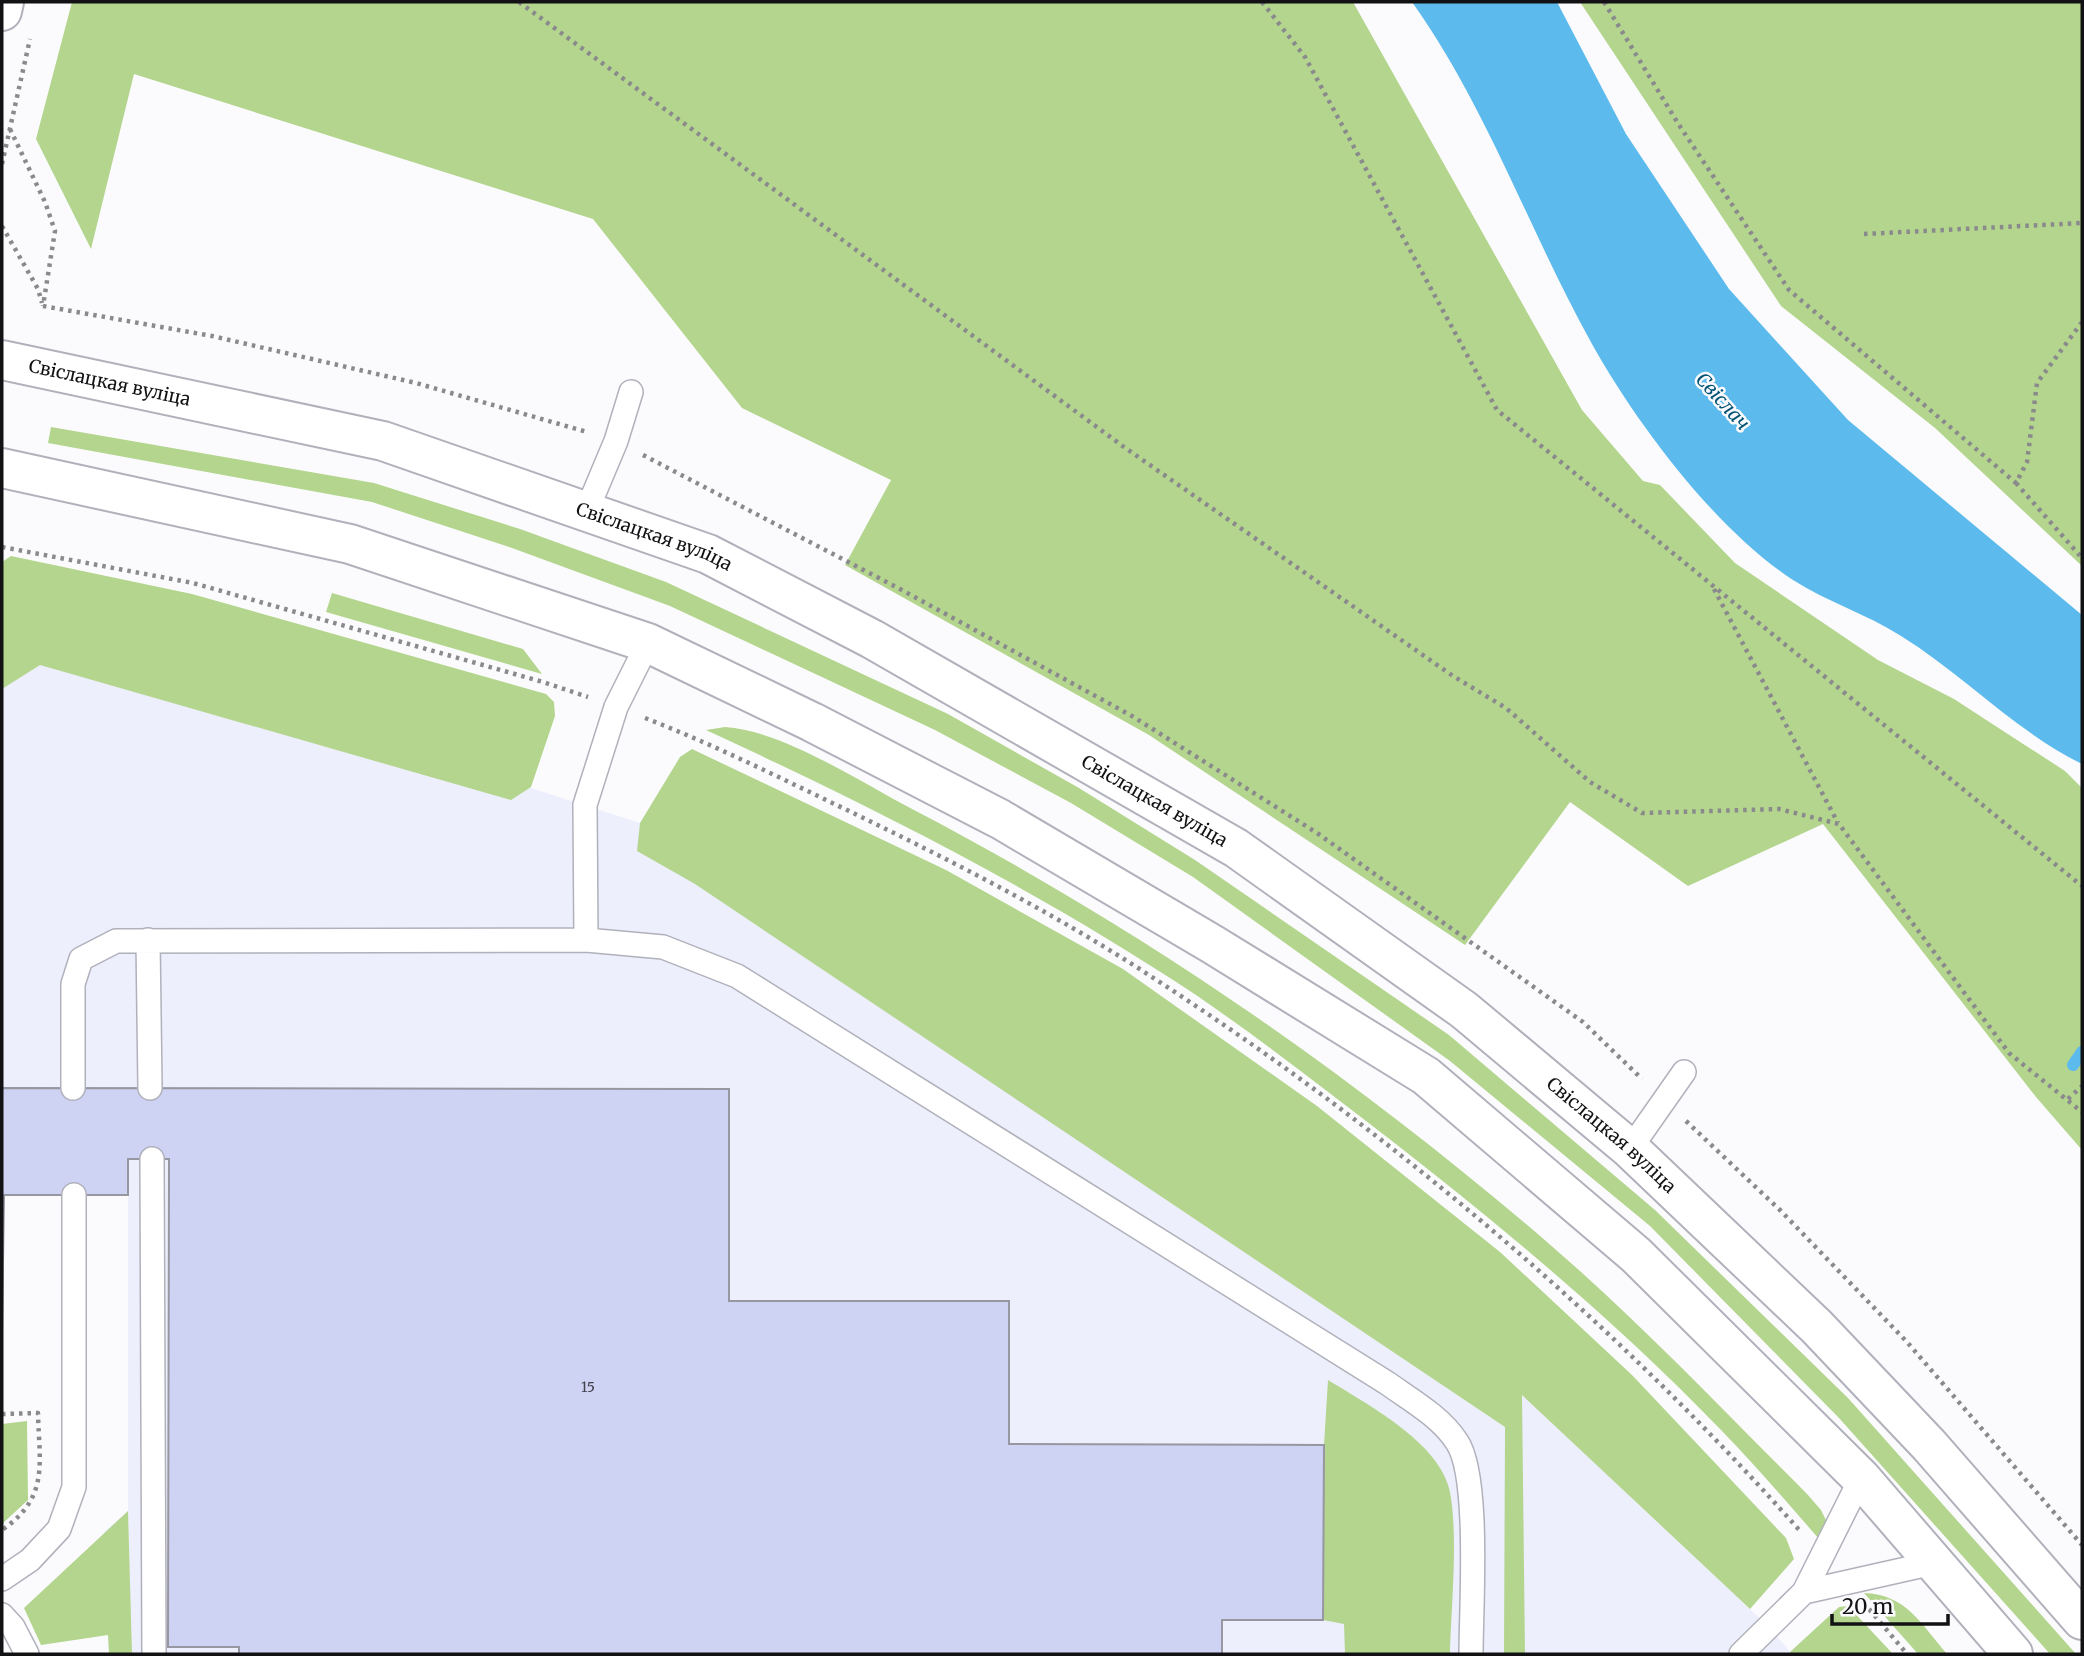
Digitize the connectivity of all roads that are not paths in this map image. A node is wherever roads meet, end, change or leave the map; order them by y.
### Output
1 (4, 2) edge
2 (18, 18) edge
3 (2, 360) edge
4 (631, 392) dead end
5 (2, 468) edge
6 (587, 510) junction
7 (648, 643) junction
8 (148, 940) junction
9 (586, 940) junction
10 (1684, 1072) dead end
11 (74, 1088) dead end
12 (150, 1088) dead end
13 (1630, 1149) junction
14 (152, 1159) dead end
15 (74, 1195) dead end
16 (1861, 1478) junction
17 (1933, 1563) junction
18 (2, 1579) edge
19 (1804, 1592) junction
20 (2, 1615) edge
21 (2082, 1620) edge
22 (27, 1654) edge
23 (154, 1654) edge
24 (1471, 1654) edge
25 (1741, 1654) edge
26 (2013, 1654) edge

1 - 2 main road
3 - 6 main road, Свіслацкая вуліца
4 - 6 lane
5 - 7 main road
6 - 13 main road, Свіслацкая вуліца
7 - 9 lane
7 - 16 main road
8 - 9 lane
8 - 11 lane
8 - 12 lane
9 - 24 lane
10 - 13 lane
13 - 21 main road, Свіслацкая вуліца
14 - 23 lane
15 - 18 lane
16 - 17 main road
16 - 19 lane
17 - 19 lane
17 - 26 main road
19 - 25 lane
20 - 22 lane

